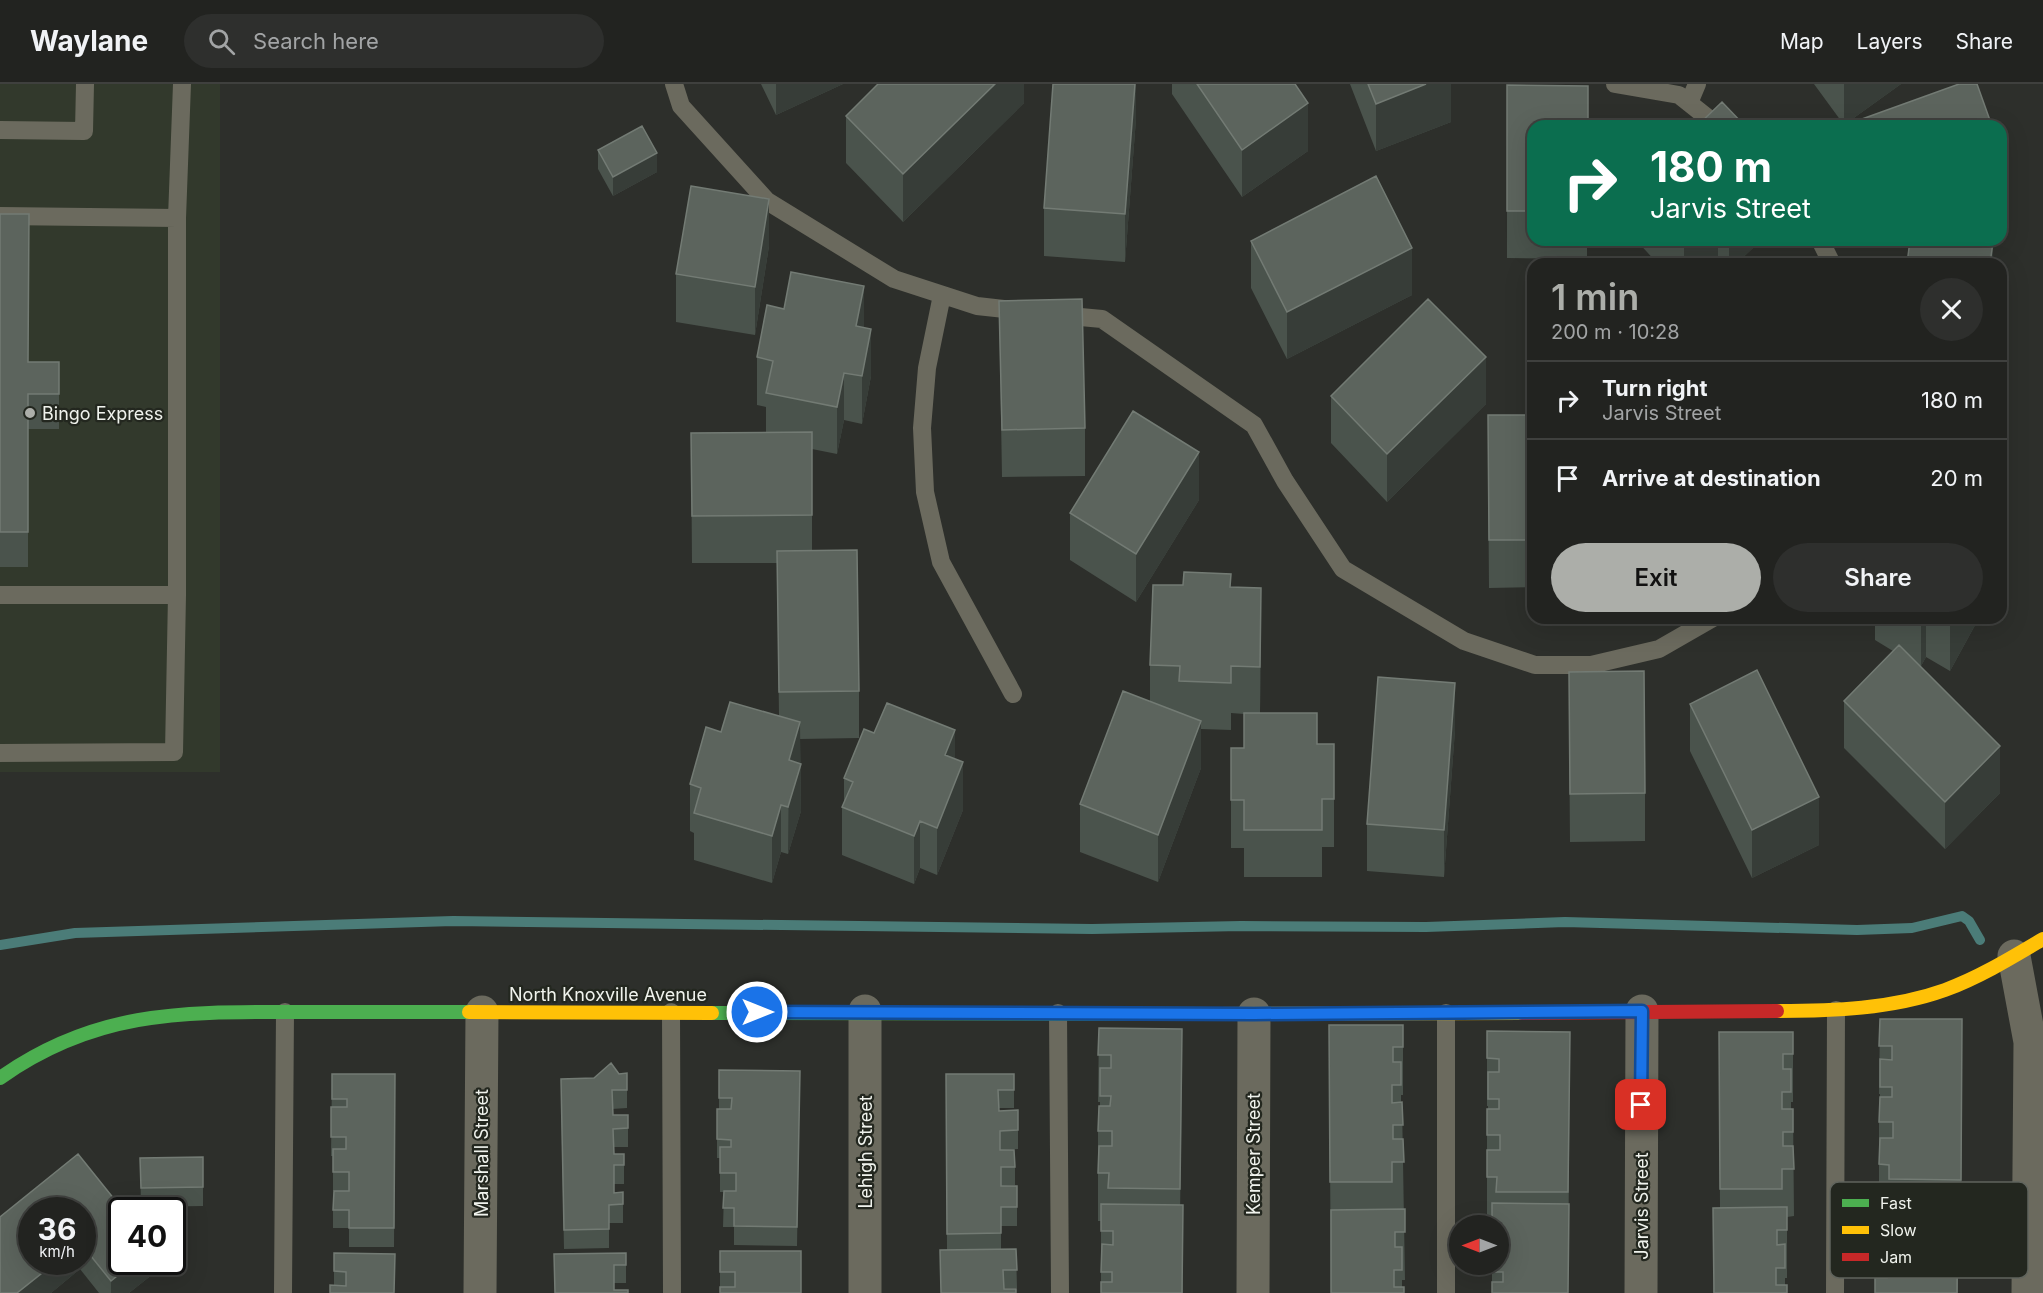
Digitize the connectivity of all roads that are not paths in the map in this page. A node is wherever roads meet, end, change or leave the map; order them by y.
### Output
1 (85, 84) edge
2 (182, 84) edge
3 (674, 84) edge
4 (1615, 84) edge
5 (1697, 84) edge
6 (1689, 103) junction
7 (1710, 120) edge
8 (0, 130) edge
9 (0, 216) edge
10 (177, 218) junction
11 (942, 295) junction
12 (0, 595) edge
13 (177, 595) junction
14 (1703, 624) edge
15 (1013, 694) dead end
16 (0, 753) edge
17 (2043, 939) edge
18 (2014, 956) junction
19 (1836, 1010) junction
20 (865, 1011) junction
21 (1642, 1011) junction
22 (285, 1012) junction
23 (482, 1012) junction
24 (671, 1012) junction
25 (1058, 1013) junction
26 (1446, 1013) junction
27 (1254, 1014) junction
28 (0, 1078) edge
29 (1835, 1182) edge
30 (1835, 1278) edge
31 (283, 1293) edge
32 (480, 1293) edge
33 (672, 1293) edge
34 (865, 1293) edge
35 (1060, 1293) edge
36 (1253, 1293) edge
37 (1446, 1293) edge
38 (1641, 1293) edge
39 (1835, 1293) edge
40 (2028, 1293) edge

1 - 8 lane
2 - 10 lane
3 - 11 lane
4 - 6 lane
5 - 6 lane
6 - 7 lane
9 - 10 lane
10 - 13 lane
11 - 14 lane
11 - 15 lane
12 - 13 lane
13 - 16 lane
17 - 18 street, North Knoxville Avenue
18 - 19 street, North Knoxville Avenue
18 - 40 street
19 - 21 street, North Knoxville Avenue
19 - 29 lane
20 - 24 street, North Knoxville Avenue
20 - 25 street, North Knoxville Avenue
20 - 34 street, Lehigh Street
21 - 26 street, North Knoxville Avenue
21 - 38 street, Jarvis Street
22 - 23 street, North Knoxville Avenue
22 - 28 street, North Knoxville Avenue
22 - 31 lane
23 - 24 street, North Knoxville Avenue
23 - 32 street, Marshall Street
24 - 33 lane
25 - 27 street, North Knoxville Avenue
25 - 35 lane
26 - 27 street, North Knoxville Avenue
26 - 37 lane
27 - 36 street, Kemper Street
30 - 39 lane

